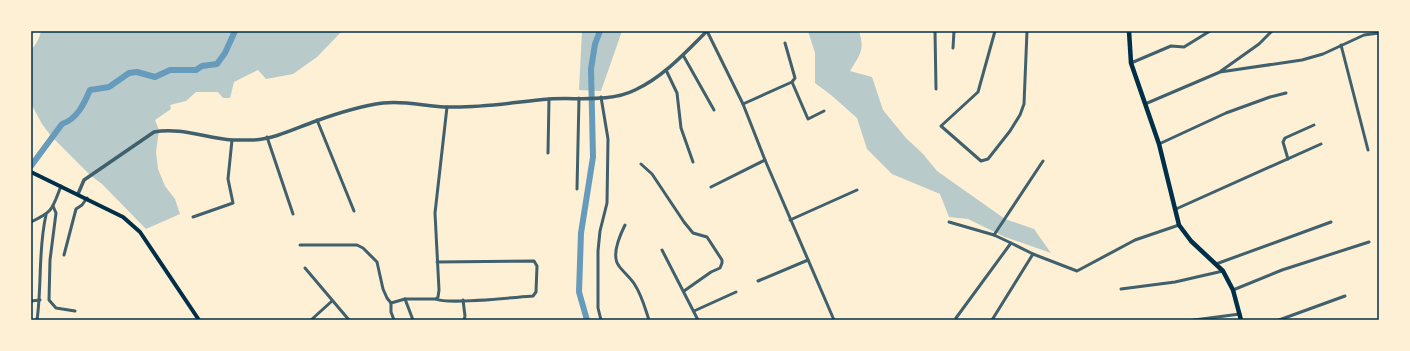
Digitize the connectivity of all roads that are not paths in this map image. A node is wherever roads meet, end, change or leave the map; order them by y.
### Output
1 (707, 31) edge
2 (935, 31) edge
3 (954, 31) edge
4 (995, 31) edge
5 (1027, 31) edge
6 (1129, 31) edge
7 (1210, 31) edge
8 (1272, 31) edge
9 (1379, 33) edge
10 (785, 43) dead end
11 (1341, 45) junction
12 (953, 48) dead end
13 (683, 55) junction
14 (1131, 63) junction
15 (666, 70) junction
16 (1220, 72) junction
17 (792, 82) junction
18 (936, 90) dead end
19 (1286, 93) dead end
20 (579, 98) junction
21 (600, 98) junction
22 (549, 99) junction
23 (743, 104) junction
24 (1145, 104) junction
25 (447, 107) junction
26 (714, 110) dead end
27 (824, 111) dead end
28 (317, 120) junction
29 (1314, 125) dead end
30 (267, 137) junction
31 (232, 140) junction
32 (1159, 144) junction
33 (1321, 144) dead end
34 (1368, 150) dead end
35 (548, 153) dead end
36 (1288, 159) junction
37 (765, 160) junction
38 (1043, 161) dead end
39 (693, 162) dead end
40 (640, 164) dead end
41 (31, 172) edge
42 (61, 186) junction
43 (711, 187) dead end
44 (577, 189) dead end
45 (857, 190) dead end
46 (78, 194) junction
47 (87, 198) junction
48 (53, 206) junction
49 (1176, 209) junction
50 (354, 211) dead end
51 (293, 214) dead end
52 (46, 215) junction
53 (194, 217) dead end
54 (790, 220) junction
55 (31, 222) edge
56 (949, 222) dead end
57 (1331, 222) dead end
58 (625, 225) dead end
59 (1179, 225) junction
60 (994, 235) junction
61 (1011, 242) junction
62 (1369, 242) dead end
63 (300, 245) dead end
64 (662, 250) dead end
65 (1033, 254) junction
66 (64, 255) dead end
67 (808, 260) junction
68 (437, 262) junction
69 (1216, 264) junction
70 (305, 268) dead end
71 (1223, 271) junction
72 (758, 281) dead end
73 (1121, 289) dead end
74 (1233, 290) junction
75 (684, 291) junction
76 (736, 292) dead end
77 (1345, 296) dead end
78 (405, 299) junction
79 (436, 299) junction
80 (40, 300) junction
81 (463, 300) junction
82 (31, 301) edge
83 (332, 301) junction
84 (391, 303) junction
85 (75, 311) dead end
86 (694, 311) junction
87 (1240, 314) junction
88 (956, 318) dead end
89 (37, 320) edge
90 (199, 320) edge
91 (311, 320) edge
92 (349, 320) edge
93 (394, 320) edge
94 (413, 320) edge
95 (464, 320) edge
96 (601, 320) edge
97 (649, 320) edge
98 (698, 320) edge
99 (834, 320) edge
100 (992, 320) edge
101 (1194, 320) edge
102 (1241, 320) edge
103 (1279, 320) edge

1 - 13 street
1 - 23 street
2 - 18 street
3 - 12 street
4 - 5 street
6 - 14 main road
7 - 14 street
8 - 16 street
9 - 11 street
10 - 17 street
11 - 16 street
11 - 34 street
13 - 15 street
13 - 26 street
14 - 24 main road
15 - 21 street
15 - 39 street
16 - 24 street
17 - 23 street
17 - 27 street
19 - 32 street
20 - 21 street
20 - 22 street
20 - 44 street
21 - 96 street
22 - 25 street
22 - 35 street
23 - 37 street
24 - 32 main road
25 - 28 street
25 - 68 street
28 - 30 street
28 - 50 street
29 - 36 street
30 - 31 street
30 - 51 street
31 - 46 street
31 - 53 street
32 - 49 main road
33 - 36 street
36 - 49 street
37 - 43 street
37 - 54 street
38 - 60 street
40 - 75 street
41 - 42 main road
42 - 46 main road
42 - 48 street
45 - 54 street
46 - 47 main road
47 - 66 street
47 - 90 main road
48 - 52 street
48 - 85 street
49 - 59 main road
52 - 55 street
52 - 80 street
54 - 67 street
56 - 60 street
57 - 69 street
58 - 97 street
59 - 65 street
59 - 69 main road
60 - 61 street
61 - 65 street
61 - 88 street
62 - 74 street
63 - 84 street
64 - 75 street
65 - 100 street
67 - 72 street
67 - 99 street
68 - 79 street
68 - 81 street
69 - 71 main road
70 - 83 street
71 - 73 street
71 - 74 main road
74 - 87 main road
75 - 86 street
76 - 86 street
77 - 103 street
78 - 79 street
78 - 84 street
78 - 94 street
79 - 81 street
80 - 82 street
80 - 89 street
81 - 95 street
83 - 91 street
83 - 92 street
84 - 93 street
86 - 98 street
87 - 101 street
87 - 102 main road

